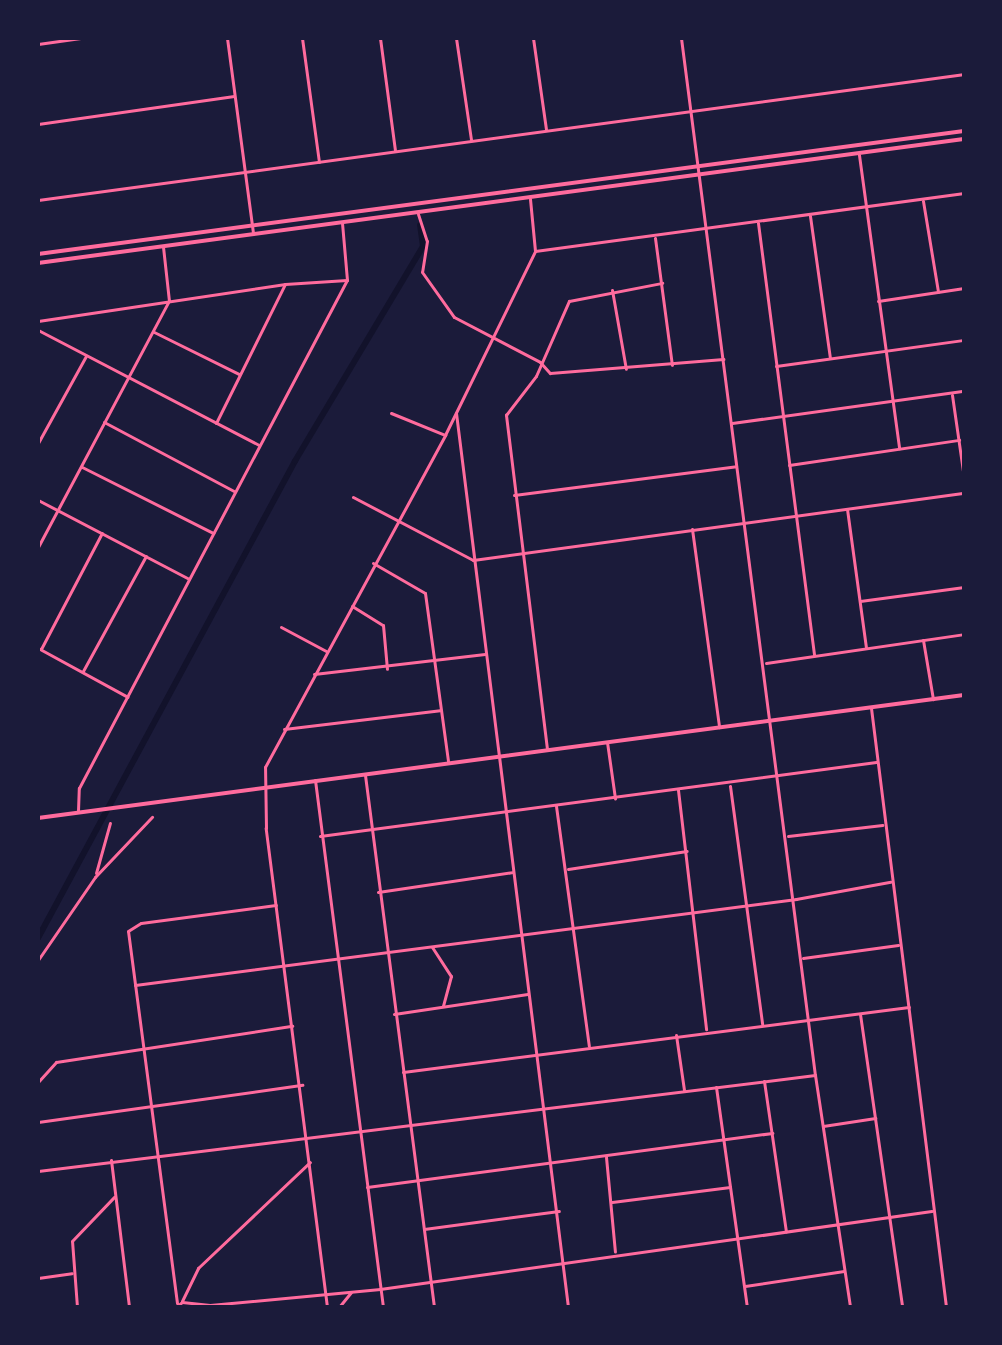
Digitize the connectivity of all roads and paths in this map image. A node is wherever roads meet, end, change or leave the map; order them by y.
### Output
1 (81, 38) edge
2 (227, 38) edge
3 (302, 38) edge
4 (380, 38) edge
5 (456, 38) edge
6 (533, 38) edge
7 (681, 38) edge
8 (38, 44) edge
9 (964, 74) edge
10 (234, 96) junction
11 (690, 110) junction
12 (38, 124) edge
13 (546, 129) junction
14 (964, 131) edge
15 (964, 139) edge
16 (471, 140) junction
17 (395, 150) junction
18 (858, 154) junction
19 (319, 162) junction
20 (698, 167) junction
21 (244, 169) junction
22 (699, 176) junction
23 (964, 193) edge
24 (530, 199) junction
25 (38, 200) edge
26 (923, 200) junction
27 (864, 206) junction
28 (418, 214) junction
29 (810, 216) junction
30 (342, 223) junction
31 (758, 223) junction
32 (253, 226) junction
33 (706, 229) junction
34 (254, 236) junction
35 (655, 237) junction
36 (163, 247) junction
37 (535, 251) junction
38 (38, 254) edge
39 (38, 263) edge
40 (347, 280) junction
41 (662, 283) junction
42 (285, 284) junction
43 (964, 288) edge
44 (612, 290) junction
45 (938, 292) junction
46 (169, 301) junction
47 (878, 301) junction
48 (38, 321) edge
49 (38, 330) edge
50 (154, 332) junction
51 (491, 340) junction
52 (964, 340) edge
53 (885, 350) junction
54 (86, 356) junction
55 (830, 358) junction
56 (723, 359) junction
57 (540, 362) junction
58 (672, 365) junction
59 (776, 366) junction
60 (626, 369) junction
61 (239, 374) junction
62 (129, 379) junction
63 (964, 391) edge
64 (952, 393) junction
65 (893, 400) junction
66 (391, 413) dead end
67 (456, 413) junction
68 (782, 415) junction
69 (104, 422) junction
70 (216, 423) junction
71 (732, 423) junction
72 (445, 435) junction
73 (959, 440) junction
74 (38, 443) edge
75 (259, 445) junction
76 (899, 448) junction
77 (789, 465) junction
78 (737, 466) junction
79 (82, 467) junction
80 (964, 478) edge
81 (234, 491) junction
82 (964, 493) edge
83 (514, 495) junction
84 (353, 497) dead end
85 (38, 500) edge
86 (847, 509) junction
87 (58, 511) junction
88 (796, 516) junction
89 (398, 520) junction
90 (746, 523) junction
91 (692, 529) junction
92 (102, 533) junction
93 (213, 533) junction
94 (38, 547) edge
95 (522, 550) junction
96 (146, 556) junction
97 (473, 560) junction
98 (373, 563) junction
99 (189, 579) junction
100 (964, 587) edge
101 (860, 601) junction
102 (351, 605) junction
103 (281, 627) dead end
104 (964, 634) edge
105 (923, 640) junction
106 (866, 647) junction
107 (39, 648) edge
108 (326, 651) junction
109 (485, 654) junction
110 (814, 655) junction
111 (435, 661) junction
112 (765, 663) junction
113 (387, 669) junction
114 (83, 671) junction
115 (314, 674) junction
116 (964, 695) edge
117 (128, 697) junction
118 (933, 699) junction
119 (871, 708) junction
120 (440, 710) junction
121 (771, 720) junction
122 (719, 727) junction
123 (284, 729) junction
124 (607, 742) junction
125 (547, 749) junction
126 (499, 756) junction
127 (448, 762) junction
128 (876, 762) junction
129 (364, 773) junction
130 (777, 775) junction
131 (315, 780) junction
132 (730, 784) junction
133 (262, 785) junction
134 (678, 790) junction
135 (615, 798) junction
136 (556, 806) junction
137 (78, 811) junction
138 (506, 812) junction
139 (152, 817) dead end
140 (38, 818) edge
141 (110, 823) dead end
142 (882, 825) junction
143 (371, 831) junction
144 (320, 836) junction
145 (788, 836) junction
146 (687, 851) junction
147 (567, 869) junction
148 (513, 872) junction
149 (95, 877) junction
150 (890, 882) junction
151 (378, 892) junction
152 (796, 899) junction
153 (276, 905) junction
154 (745, 905) junction
155 (695, 912) junction
156 (575, 928) junction
157 (522, 934) junction
158 (899, 944) junction
159 (432, 947) junction
160 (386, 953) junction
161 (803, 958) junction
162 (337, 959) junction
163 (38, 960) edge
164 (284, 965) junction
165 (135, 985) junction
166 (530, 993) junction
167 (443, 1006) junction
168 (909, 1007) junction
169 (860, 1013) junction
170 (394, 1014) junction
171 (809, 1018) junction
172 (762, 1024) junction
173 (292, 1026) junction
174 (706, 1031) junction
175 (676, 1035) junction
176 (589, 1046) junction
177 (144, 1047) junction
178 (537, 1054) junction
179 (403, 1072) junction
180 (815, 1075) junction
181 (764, 1081) junction
182 (38, 1082) edge
183 (302, 1085) junction
184 (716, 1087) junction
185 (684, 1090) junction
186 (150, 1103) junction
187 (546, 1108) junction
188 (875, 1118) junction
189 (38, 1122) edge
190 (409, 1126) junction
191 (823, 1126) junction
192 (359, 1133) junction
193 (772, 1133) junction
194 (724, 1139) junction
195 (308, 1141) junction
196 (158, 1154) junction
197 (606, 1157) junction
198 (111, 1160) junction
199 (554, 1161) junction
200 (310, 1162) junction
201 (38, 1171) edge
202 (417, 1179) junction
203 (367, 1187) junction
204 (730, 1187) junction
205 (115, 1197) junction
206 (612, 1202) junction
207 (559, 1211) junction
208 (932, 1211) junction
209 (889, 1217) junction
210 (838, 1224) junction
211 (423, 1229) junction
212 (786, 1231) junction
213 (738, 1237) junction
214 (615, 1252) junction
215 (565, 1259) junction
216 (844, 1271) junction
217 (72, 1273) junction
218 (38, 1278) edge
219 (429, 1280) junction
220 (745, 1286) junction
221 (380, 1289) junction
222 (324, 1292) junction
223 (351, 1292) junction
224 (178, 1305) edge
225 (229, 1305) edge
226 (77, 1307) edge
227 (129, 1307) edge
228 (327, 1307) edge
229 (339, 1307) edge
230 (383, 1307) edge
231 (434, 1307) edge
232 (568, 1307) edge
233 (747, 1307) edge
234 (850, 1307) edge
235 (902, 1307) edge
236 (946, 1307) edge

1 - 8 street
2 - 10 street
3 - 19 street
4 - 17 street
5 - 16 street
6 - 13 street
7 - 11 street
9 - 11 street
10 - 12 street
10 - 21 street
11 - 13 street
11 - 20 street
13 - 16 street
14 - 20 main road
15 - 18 main road
16 - 17 street
17 - 19 street
18 - 22 main road
18 - 27 street
19 - 21 street
20 - 22 street
20 - 32 main road
21 - 25 street
21 - 32 street
22 - 24 main road
22 - 33 street
23 - 26 street
24 - 28 main road
24 - 37 street
26 - 27 street
26 - 45 street
27 - 29 street
27 - 47 street
28 - 30 main road
28 - 51 street
29 - 31 street
29 - 55 street
30 - 34 main road
30 - 40 street
31 - 33 street
31 - 59 street
32 - 34 street
32 - 38 main road
33 - 35 street
33 - 56 street
34 - 36 main road
35 - 37 street
35 - 41 street
36 - 39 main road
36 - 46 street
37 - 51 street
40 - 42 street
40 - 75 street
41 - 44 street
41 - 58 street
42 - 46 street
42 - 61 street
43 - 45 street
44 - 57 street
44 - 60 street
45 - 47 street
46 - 48 street
46 - 50 street
47 - 53 street
49 - 54 street
50 - 61 street
50 - 62 street
51 - 57 street
51 - 67 street
52 - 53 street
53 - 55 street
53 - 65 street
54 - 62 street
54 - 74 street
55 - 59 street
56 - 58 street
56 - 71 street
57 - 60 street
57 - 83 street
58 - 60 street
59 - 68 street
61 - 70 street
62 - 69 street
62 - 70 street
63 - 64 street
64 - 65 street
64 - 73 street
65 - 68 street
65 - 76 street
66 - 72 street
67 - 72 street
67 - 97 street
68 - 71 street
68 - 77 street
69 - 79 street
69 - 81 street
70 - 75 street
71 - 78 street
72 - 89 street
73 - 76 street
73 - 80 street
75 - 81 street
76 - 77 street
77 - 88 street
78 - 83 street
78 - 90 street
79 - 87 street
79 - 93 street
81 - 93 street
82 - 86 street
83 - 95 street
84 - 89 street
85 - 87 street
86 - 88 street
86 - 101 street
87 - 92 street
87 - 94 street
88 - 90 street
88 - 110 street
89 - 97 street
89 - 98 street
90 - 91 street
90 - 112 street
91 - 95 street
91 - 122 street
92 - 96 street
92 - 107 street
93 - 99 street
95 - 97 street
95 - 125 street
96 - 99 street
96 - 114 street
97 - 109 street
98 - 102 street
98 - 111 street
99 - 117 street
100 - 101 street
101 - 106 street
102 - 108 street
102 - 113 street
103 - 108 street
104 - 105 street
105 - 106 street
105 - 118 street
106 - 110 street
107 - 114 street
108 - 115 street
109 - 111 street
109 - 126 street
110 - 112 street
111 - 113 street
111 - 120 street
112 - 121 street
113 - 115 street
114 - 117 street
115 - 123 street
116 - 118 main road
117 - 137 street
118 - 119 main road
119 - 121 main road
119 - 128 street
120 - 123 street
120 - 127 street
121 - 122 main road
121 - 130 street
122 - 124 main road
123 - 133 street
124 - 125 main road
124 - 135 street
125 - 126 main road
126 - 127 main road
126 - 138 street
127 - 129 main road
128 - 130 street
128 - 142 street
129 - 131 main road
129 - 143 street
130 - 132 street
130 - 145 street
131 - 133 main road
131 - 144 street
132 - 134 street
132 - 154 street
133 - 137 main road
133 - 153 street
134 - 135 street
134 - 146 street
135 - 136 street
136 - 138 street
136 - 147 street
137 - 140 main road
138 - 143 street
138 - 148 street
139 - 149 street
141 - 149 street
142 - 145 street
142 - 150 street
143 - 144 street
143 - 151 street
144 - 162 street
145 - 152 street
146 - 147 street
146 - 155 street
147 - 156 street
148 - 151 street
148 - 157 street
149 - 163 street
150 - 152 street
150 - 158 street
151 - 160 street
152 - 154 street
152 - 161 street
153 - 164 street
153 - 165 street
154 - 155 street
154 - 172 street
155 - 156 street
155 - 174 street
156 - 157 street
156 - 176 street
157 - 159 street
157 - 166 street
158 - 161 street
158 - 168 street
159 - 160 street
159 - 167 street
160 - 162 street
160 - 170 street
161 - 171 street
162 - 164 street
162 - 192 street
164 - 165 street
164 - 173 street
165 - 177 street
166 - 167 street
166 - 178 street
167 - 170 street
168 - 169 street
168 - 208 street
169 - 171 street
169 - 188 street
170 - 179 street
171 - 172 street
171 - 180 street
172 - 174 street
173 - 177 street
173 - 183 street
174 - 175 street
175 - 176 street
175 - 185 street
176 - 178 street
177 - 182 street
177 - 186 street
178 - 179 street
178 - 187 street
179 - 190 street
180 - 181 street
180 - 191 street
181 - 184 street
181 - 193 street
183 - 186 street
183 - 195 street
184 - 185 street
184 - 194 street
185 - 187 street
186 - 189 street
186 - 196 street
187 - 190 street
187 - 199 street
188 - 191 street
188 - 209 street
190 - 192 street
190 - 202 street
191 - 210 street
192 - 195 street
192 - 203 street
193 - 194 street
193 - 212 street
194 - 197 street
194 - 204 street
195 - 196 street
195 - 200 street
196 - 198 street
196 - 224 street
197 - 199 street
197 - 206 street
198 - 201 street
198 - 205 street
199 - 202 street
199 - 207 street
200 - 222 street
200 - 224 street
202 - 203 street
202 - 211 street
203 - 221 street
204 - 206 street
204 - 213 street
205 - 217 street
205 - 227 street
206 - 214 street
207 - 211 street
207 - 215 street
208 - 209 street
208 - 236 street
209 - 210 street
209 - 235 street
210 - 212 street
210 - 216 street
211 - 219 street
212 - 213 street
213 - 214 street
213 - 220 street
214 - 215 street
215 - 219 street
215 - 232 street
216 - 220 street
216 - 234 street
217 - 218 street
217 - 226 street
219 - 221 street
219 - 231 street
220 - 233 street
221 - 223 street
221 - 230 street
222 - 223 street
222 - 225 street
222 - 228 street
223 - 229 street
224 - 225 street

